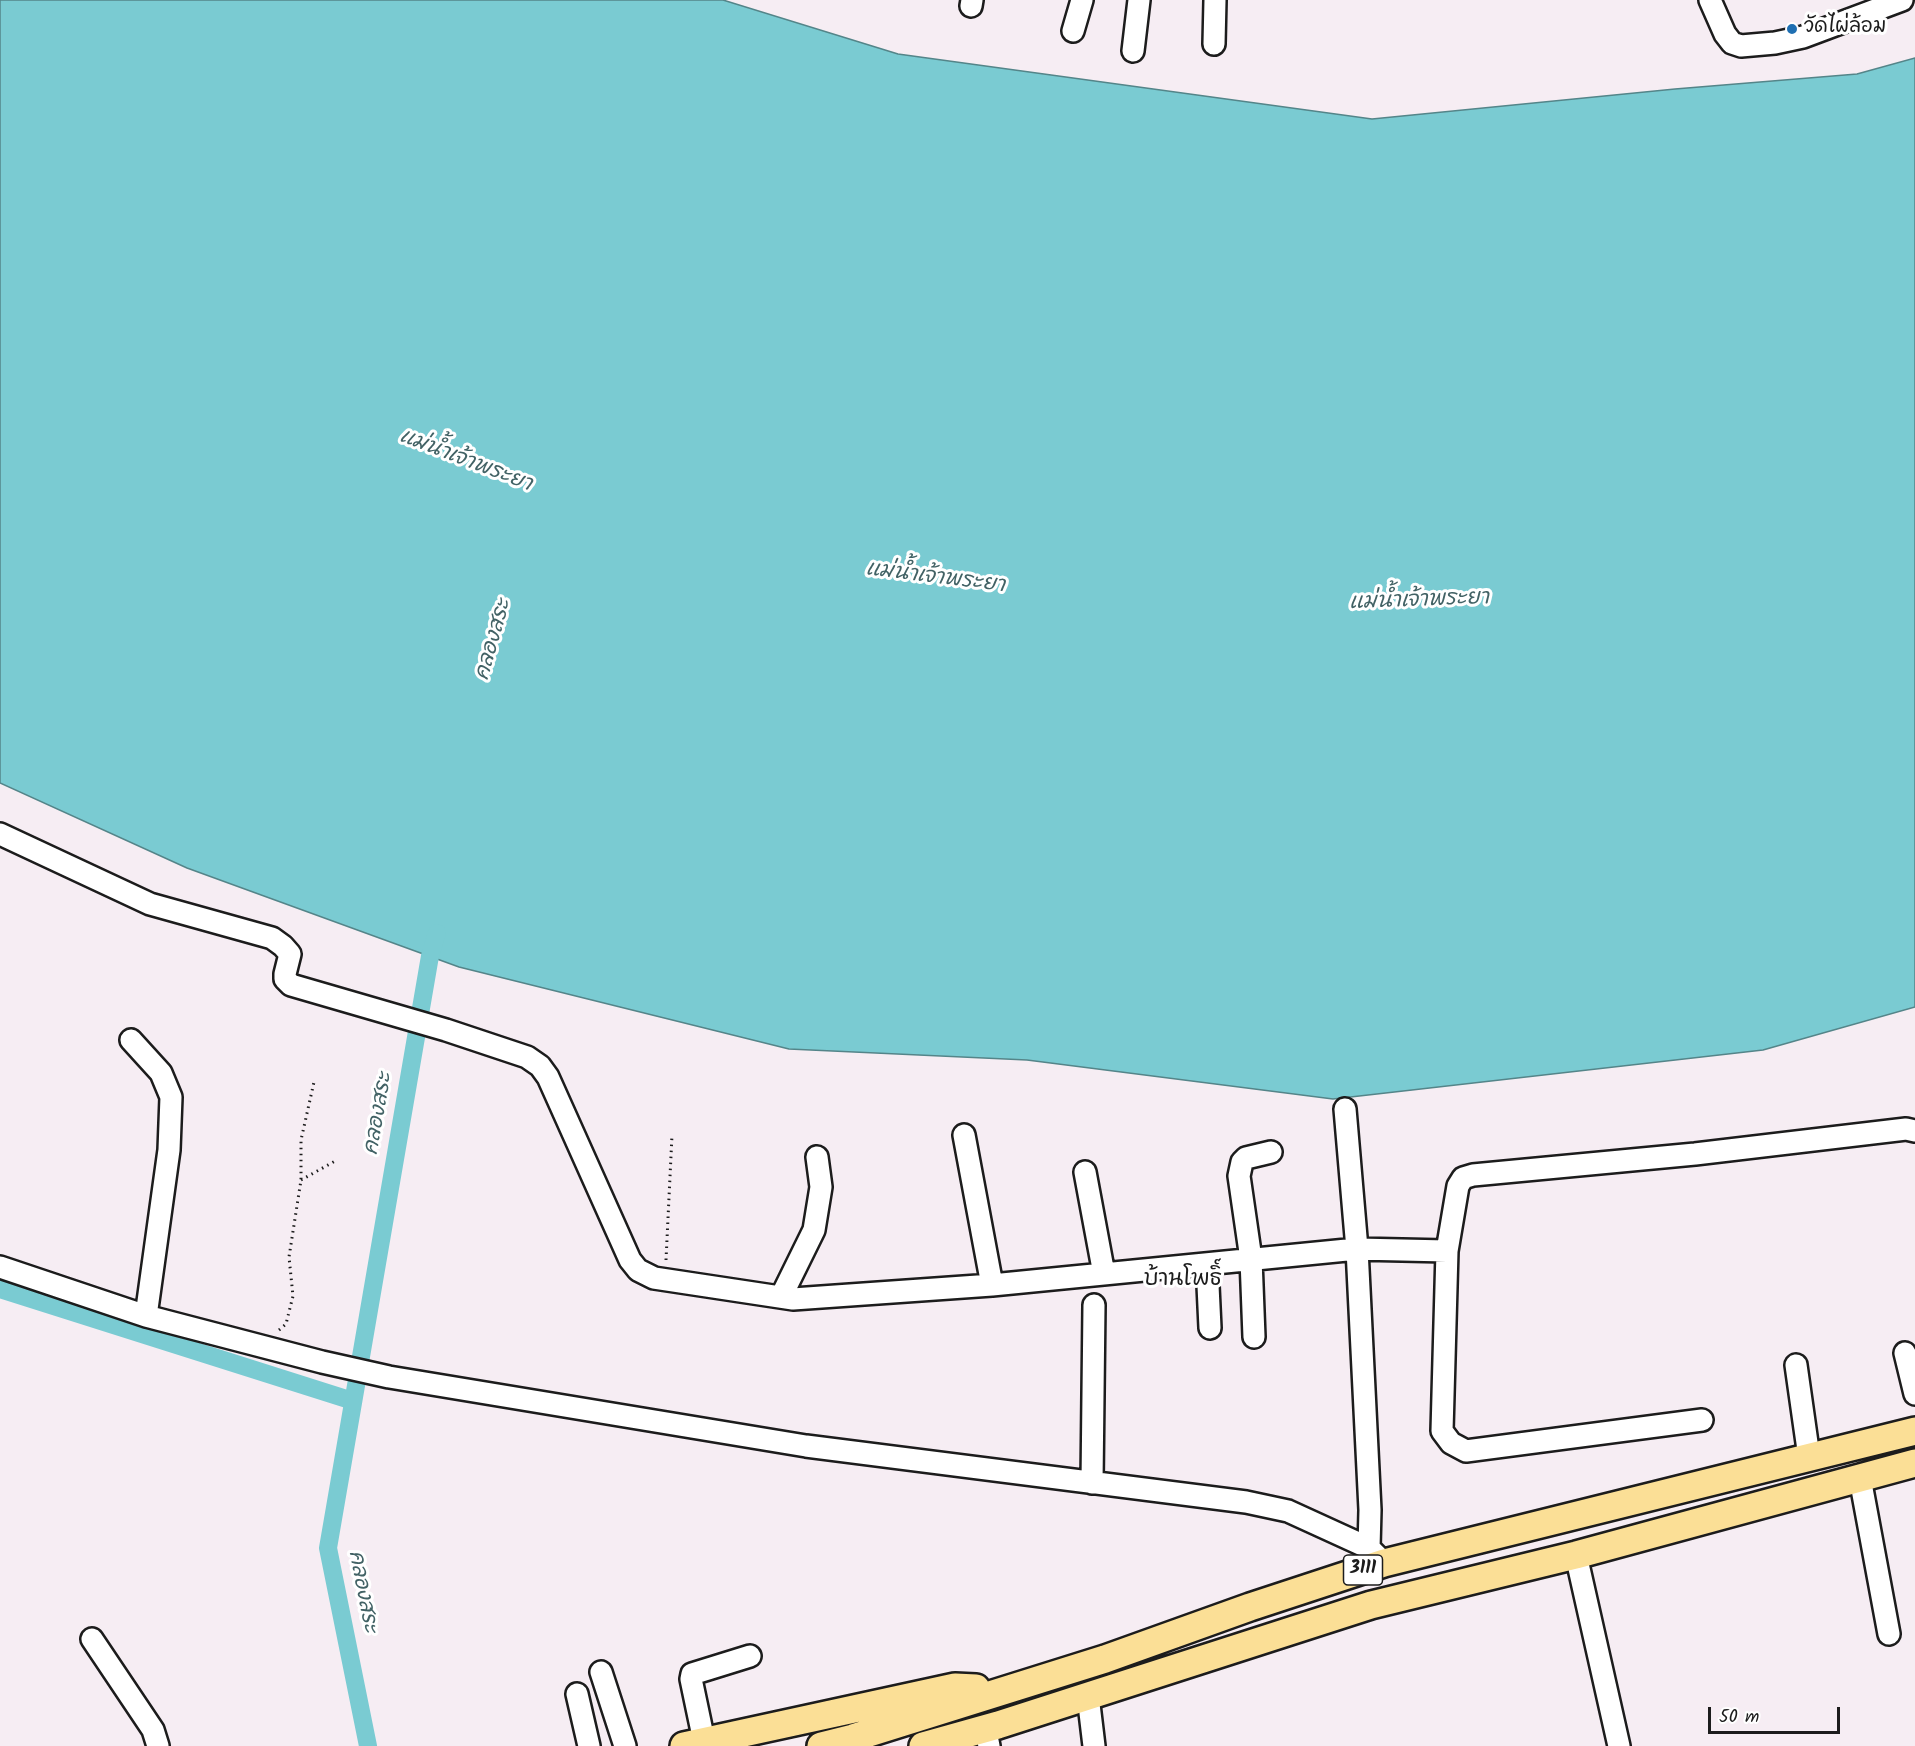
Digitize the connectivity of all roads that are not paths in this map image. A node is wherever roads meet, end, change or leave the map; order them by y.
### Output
1 (1082, 0) edge
2 (1139, 0) edge
3 (1710, 0) edge
4 (1902, 0) edge
5 (1213, 3) edge
6 (1073, 31) dead end
7 (1214, 44) dead end
8 (1133, 51) dead end
9 (0, 834) edge
10 (131, 1040) dead end
11 (1345, 1109) dead end
12 (1915, 1131) edge
13 (964, 1135) dead end
14 (1271, 1152) dead end
15 (817, 1157) dead end
16 (1085, 1172) dead end
17 (1357, 1249) junction
18 (1447, 1251) junction
19 (1251, 1259) junction
20 (1207, 1264) junction
21 (0, 1267) edge
22 (1104, 1274) junction
23 (992, 1285) junction
24 (781, 1297) junction
25 (1094, 1305) dead end
26 (146, 1316) junction
27 (1210, 1328) dead end
28 (1254, 1337) dead end
29 (1905, 1353) dead end
30 (1796, 1365) dead end
31 (1915, 1394) edge
32 (1702, 1420) dead end
33 (1915, 1431) edge
34 (1809, 1457) junction
35 (1915, 1463) edge
36 (1860, 1478) junction
37 (1092, 1483) junction
38 (1576, 1555) junction
39 (1376, 1556) junction
40 (1889, 1634) dead end
41 (92, 1639) dead end
42 (750, 1656) dead end
43 (602, 1672) dead end
44 (1004, 1690) junction
45 (576, 1694) dead end
46 (1088, 1696) junction
47 (986, 1738) edge
48 (694, 1744) edge
49 (158, 1746) edge
50 (589, 1746) edge
51 (625, 1746) edge
52 (821, 1746) edge
53 (923, 1746) edge
54 (1094, 1746) edge
55 (1619, 1746) edge

1 - 6 street
2 - 8 street
3 - 4 street
5 - 7 street
9 - 24 street
10 - 26 street
11 - 17 street
12 - 18 street
13 - 23 street
14 - 19 street
15 - 24 street
16 - 22 street
17 - 18 street
17 - 19 street
17 - 39 street
18 - 32 street
19 - 20 street
19 - 28 street
20 - 22 street
20 - 27 street
21 - 26 street
22 - 23 street
23 - 24 street
25 - 37 street
26 - 37 street
29 - 31 street
30 - 34 street
33 - 34 main road, 3111
34 - 39 main road, 3111
35 - 36 main road, 3111
36 - 38 main road, 3111
36 - 40 street
37 - 39 street
38 - 46 main road, 3111
38 - 55 street
39 - 44 main road, 3111
41 - 49 street
42 - 48 street
43 - 51 street
44 - 48 main road
44 - 52 main road, 3111
45 - 50 street
46 - 47 main road, 3111
46 - 54 street
47 - 53 main road, 3111

